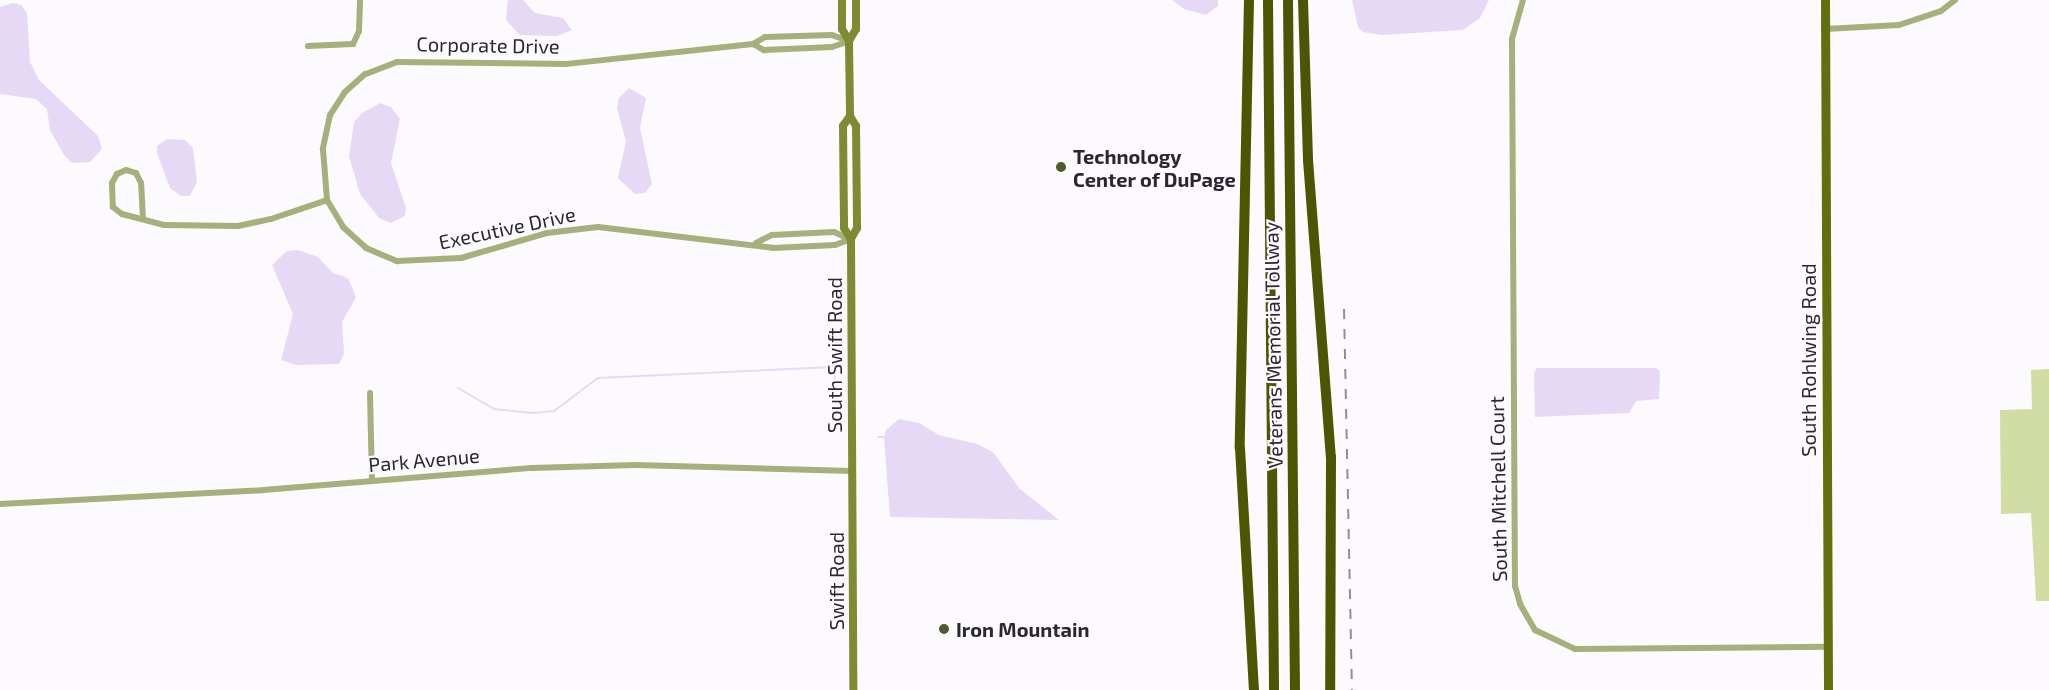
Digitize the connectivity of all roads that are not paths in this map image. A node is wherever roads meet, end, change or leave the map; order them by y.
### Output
1 (360, 0) edge
2 (842, 0) edge
3 (856, 0) edge
4 (1247, 0) edge
5 (1268, 0) edge
6 (1288, 0) edge
7 (1305, 0) edge
8 (1523, 0) edge
9 (1825, 0) edge
10 (1955, 0) edge
11 (1825, 29) junction
12 (849, 41) junction
13 (753, 44) junction
14 (308, 46) dead end
15 (850, 116) junction
16 (327, 200) junction
17 (143, 219) junction
18 (851, 239) junction
19 (755, 243) junction
20 (370, 393) dead end
21 (852, 471) junction
22 (372, 481) junction
23 (0, 504) edge
24 (1828, 646) junction
25 (853, 690) edge
26 (1254, 690) edge
27 (1274, 690) edge
28 (1296, 690) edge
29 (1330, 690) edge
30 (1828, 690) edge

1 - 14 street
2 - 12 street
3 - 12 street
4 - 26 highway
5 - 27 highway, Veterans Memorial Tollway
6 - 28 highway, Veterans Memorial Tollway
7 - 29 highway
8 - 24 street, South Mitchell Court
9 - 11 main road, South Rohlwing Road
10 - 11 street
11 - 24 main road, South Rohlwing Road
12 - 13 street, Corporate Drive
12 - 13 street, Corporate Drive
12 - 15 street, South Swift Road
13 - 16 street, Corporate Drive
15 - 18 street, South Swift Road
15 - 18 street, South Swift Road
16 - 17 street
16 - 19 street, Executive Drive
17 - 17 street
18 - 19 street, Executive Drive
18 - 19 street, Executive Drive
18 - 21 street, South Swift Road
20 - 22 street
21 - 22 street, Park Avenue
21 - 25 street, Swift Road
22 - 23 street, Park Avenue
24 - 30 main road, South Rohlwing Road

